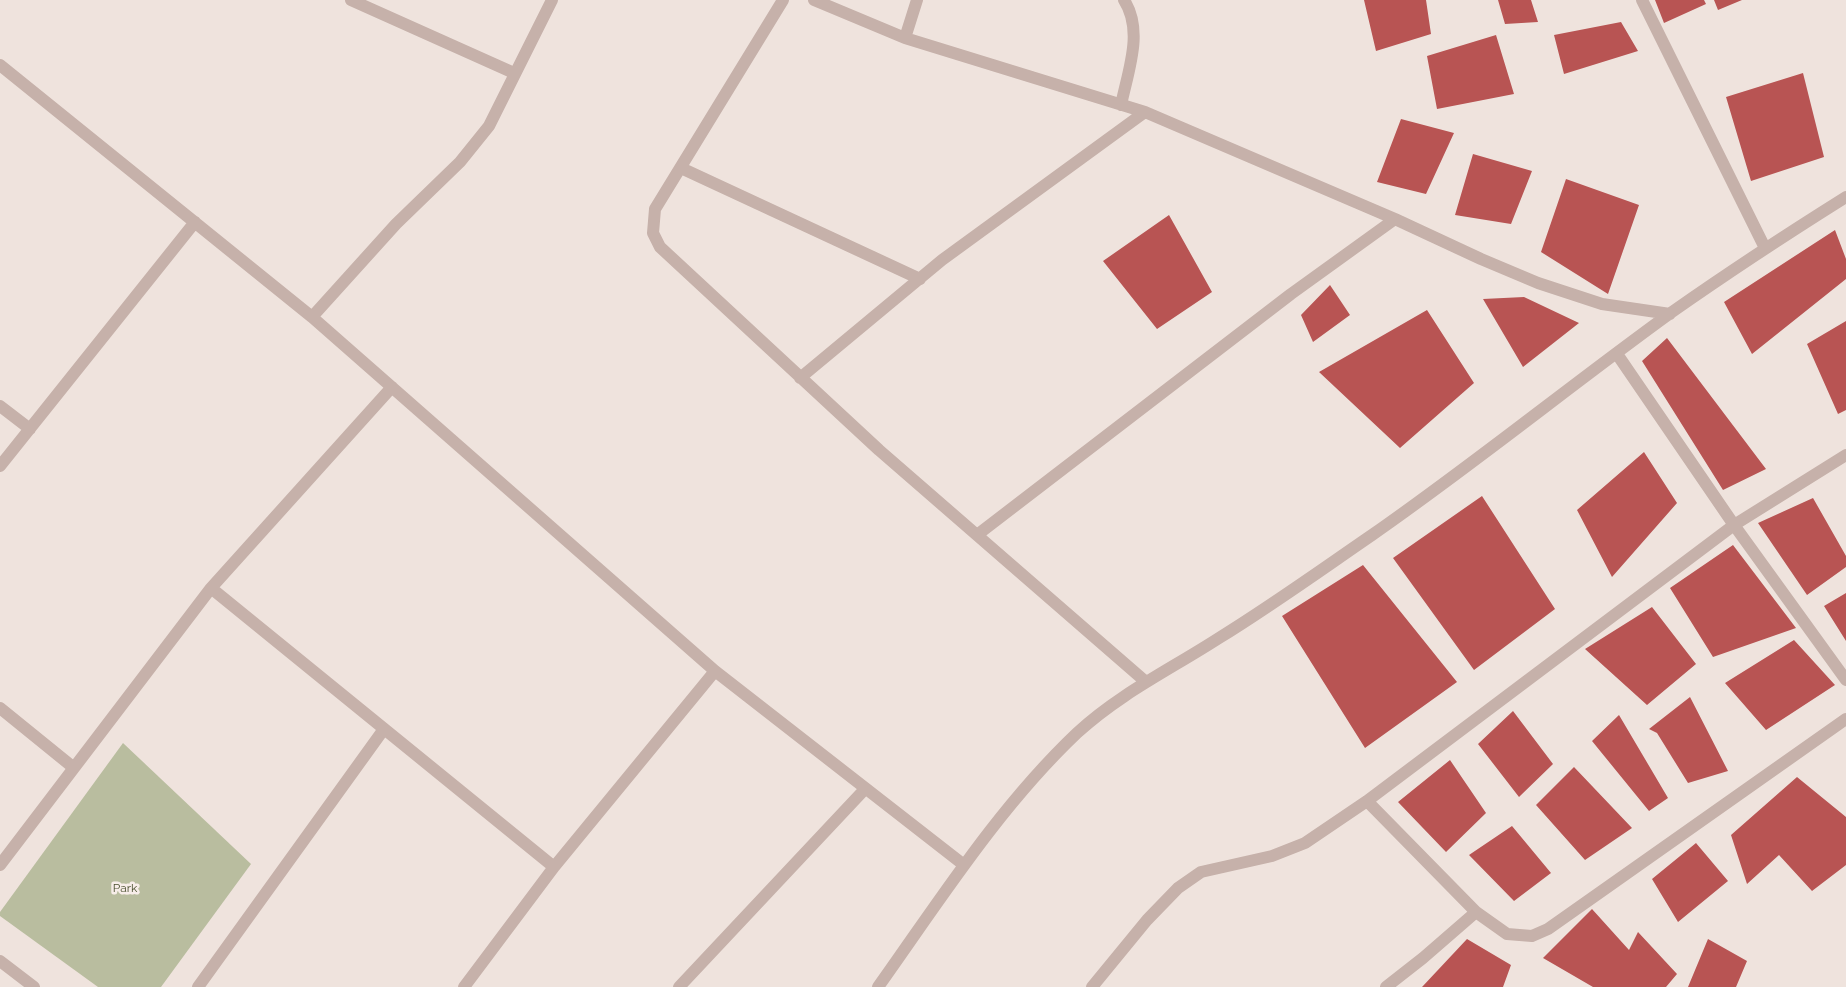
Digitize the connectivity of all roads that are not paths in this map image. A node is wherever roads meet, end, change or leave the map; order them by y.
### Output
1 (351, 0) edge
2 (552, 0) edge
3 (783, 0) edge
4 (814, 0) edge
5 (918, 0) edge
6 (1127, 0) edge
7 (1642, 0) edge
8 (905, 38) junction
9 (0, 65) edge
10 (514, 73) junction
11 (1121, 105) junction
12 (1145, 112) junction
13 (681, 168) junction
14 (1846, 197) edge
15 (1395, 219) junction
16 (195, 222) junction
17 (1764, 248) junction
18 (920, 279) junction
19 (1670, 314) junction
20 (312, 317) junction
21 (1617, 354) junction
22 (800, 378) junction
23 (392, 388) junction
24 (0, 406) edge
25 (30, 429) junction
26 (1846, 455) edge
27 (0, 466) edge
28 (1734, 526) junction
29 (977, 535) junction
30 (211, 588) junction
31 (715, 671) junction
32 (1846, 680) edge
33 (1146, 682) junction
34 (0, 708) edge
35 (1846, 719) edge
36 (384, 729) junction
37 (74, 768) junction
38 (865, 789) junction
39 (1367, 801) junction
40 (0, 864) edge
41 (964, 865) junction
42 (554, 867) junction
43 (1476, 912) junction
44 (0, 961) edge
45 (34, 987) edge
46 (198, 987) edge
47 (464, 987) edge
48 (678, 987) edge
49 (878, 987) edge
50 (1092, 987) edge
51 (1386, 987) edge

1 - 10 street
2 - 10 street
3 - 13 street
4 - 8 street
5 - 8 street
6 - 11 street
7 - 17 street
8 - 11 street
9 - 16 street
10 - 20 street
11 - 12 street
12 - 15 street
12 - 18 street
13 - 18 street
13 - 22 street
14 - 17 street
15 - 19 street
15 - 29 street
16 - 20 street
16 - 25 street
17 - 19 street
18 - 22 street
19 - 21 street
20 - 23 street
21 - 28 street
21 - 33 street
22 - 29 street
23 - 30 street
23 - 31 street
24 - 25 street
25 - 27 street
26 - 28 street
28 - 32 street
28 - 39 street
29 - 33 street
30 - 36 street
30 - 37 street
31 - 38 street
31 - 42 street
33 - 41 street
34 - 37 street
35 - 43 street
36 - 42 street
36 - 46 street
37 - 40 street
38 - 41 street
38 - 48 street
39 - 43 street
39 - 50 street
41 - 49 street
42 - 47 street
43 - 51 street
44 - 45 street

